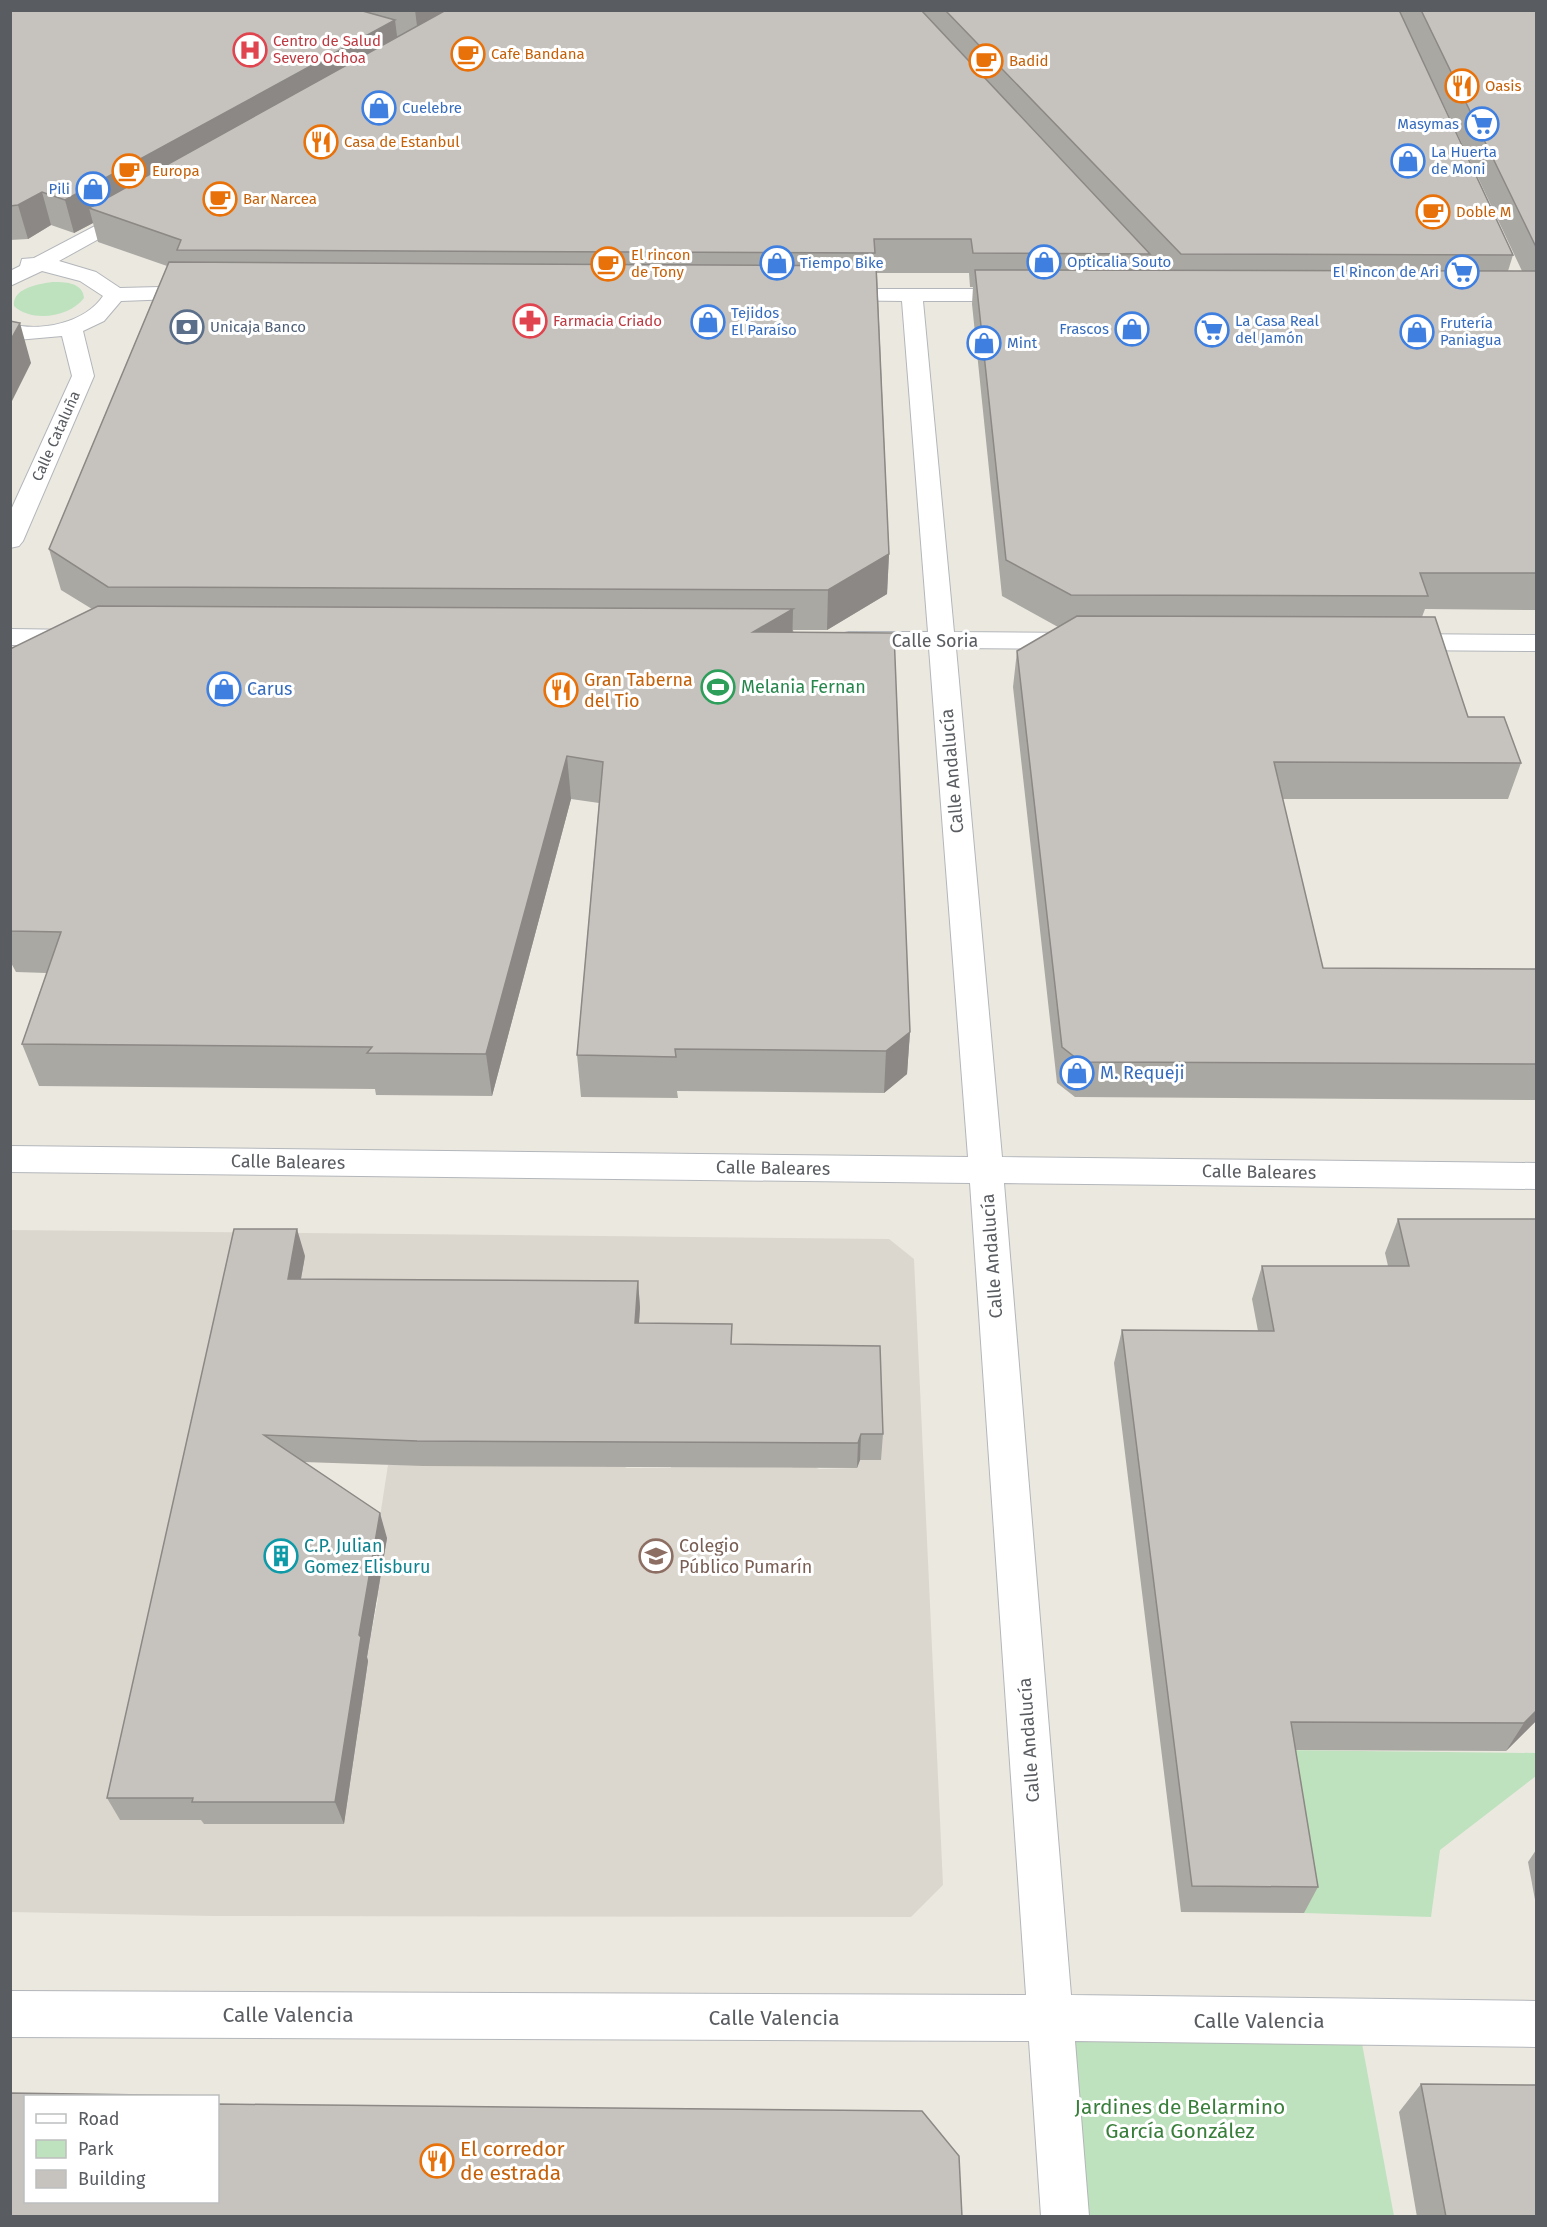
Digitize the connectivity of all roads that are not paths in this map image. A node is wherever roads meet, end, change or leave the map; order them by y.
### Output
1 (152, 201) edge
2 (40, 264) junction
3 (11, 275) edge
4 (219, 292) edge
5 (114, 295) junction
6 (807, 295) edge
7 (912, 295) junction
8 (1037, 296) edge
9 (71, 329) junction
10 (10, 332) edge
11 (10, 541) edge
12 (10, 637) edge
13 (104, 638) edge
14 (823, 640) edge
15 (942, 641) junction
16 (1109, 641) edge
17 (1370, 642) edge
18 (1536, 643) edge
19 (10, 1159) edge
20 (986, 1170) junction
21 (1536, 1176) edge
22 (10, 2014) edge
23 (1050, 2018) junction
24 (1536, 2024) edge
25 (1065, 2217) edge

1 - 2 street
2 - 3 street
2 - 5 street
4 - 5 street
5 - 9 street
6 - 7 street
7 - 8 street
7 - 15 street, Calle Andalucía
9 - 10 street
9 - 11 street, Calle Cataluña
12 - 13 street
14 - 15 street, Calle Soria
15 - 16 street, Calle Soria
15 - 20 street, Calle Andalucía
17 - 18 street
19 - 20 street, Calle Baleares
20 - 21 street, Calle Baleares
20 - 23 street, Calle Andalucía
22 - 23 street, Calle Valencia
23 - 24 street, Calle Valencia
23 - 25 street, Calle Andalucía

